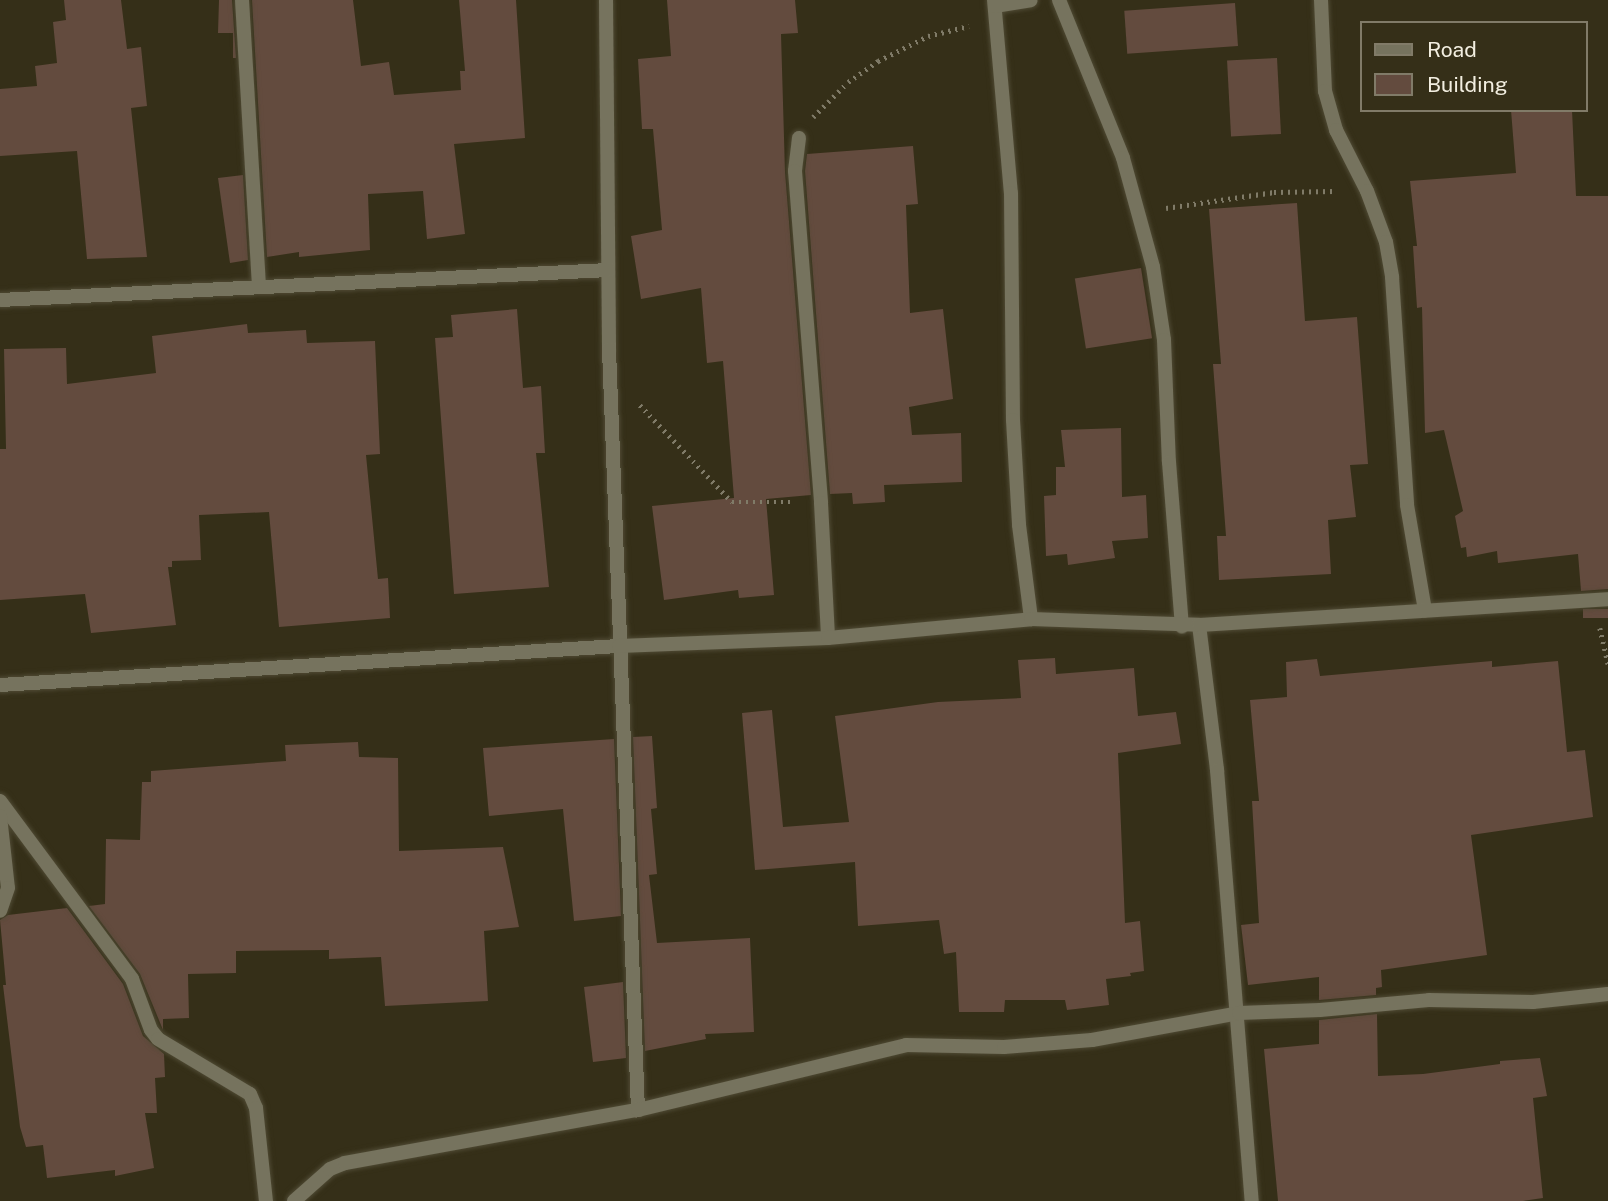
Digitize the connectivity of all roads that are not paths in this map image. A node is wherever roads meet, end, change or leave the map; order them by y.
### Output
1 (242, 0) edge
2 (606, 0) edge
3 (1031, 0) edge
4 (1059, 0) edge
5 (1321, 0) edge
6 (995, 8) edge
7 (799, 138) road end
8 (608, 270) junction
9 (259, 286) junction
10 (0, 300) edge
11 (1608, 599) edge
12 (1425, 610) junction
13 (1031, 618) junction
14 (1199, 625) junction
15 (1182, 626) junction
16 (828, 638) junction
17 (619, 646) junction
18 (0, 685) edge
19 (0, 801) edge
20 (0, 816) edge
21 (0, 911) edge
22 (1608, 994) edge
23 (1238, 1013) junction
24 (638, 1110) junction
25 (266, 1201) edge
26 (295, 1201) edge
27 (1252, 1201) edge

1 - 9 street
2 - 8 street
3 - 6 street
4 - 15 street
5 - 12 street
6 - 13 street
7 - 16 street
8 - 9 street
8 - 17 street
9 - 10 street
11 - 12 street
12 - 14 street
13 - 15 street
13 - 16 street
14 - 15 street
14 - 23 street
16 - 17 street
17 - 18 street
17 - 24 street
19 - 25 street
20 - 21 street
22 - 23 street
23 - 24 street
23 - 27 street
24 - 26 street

